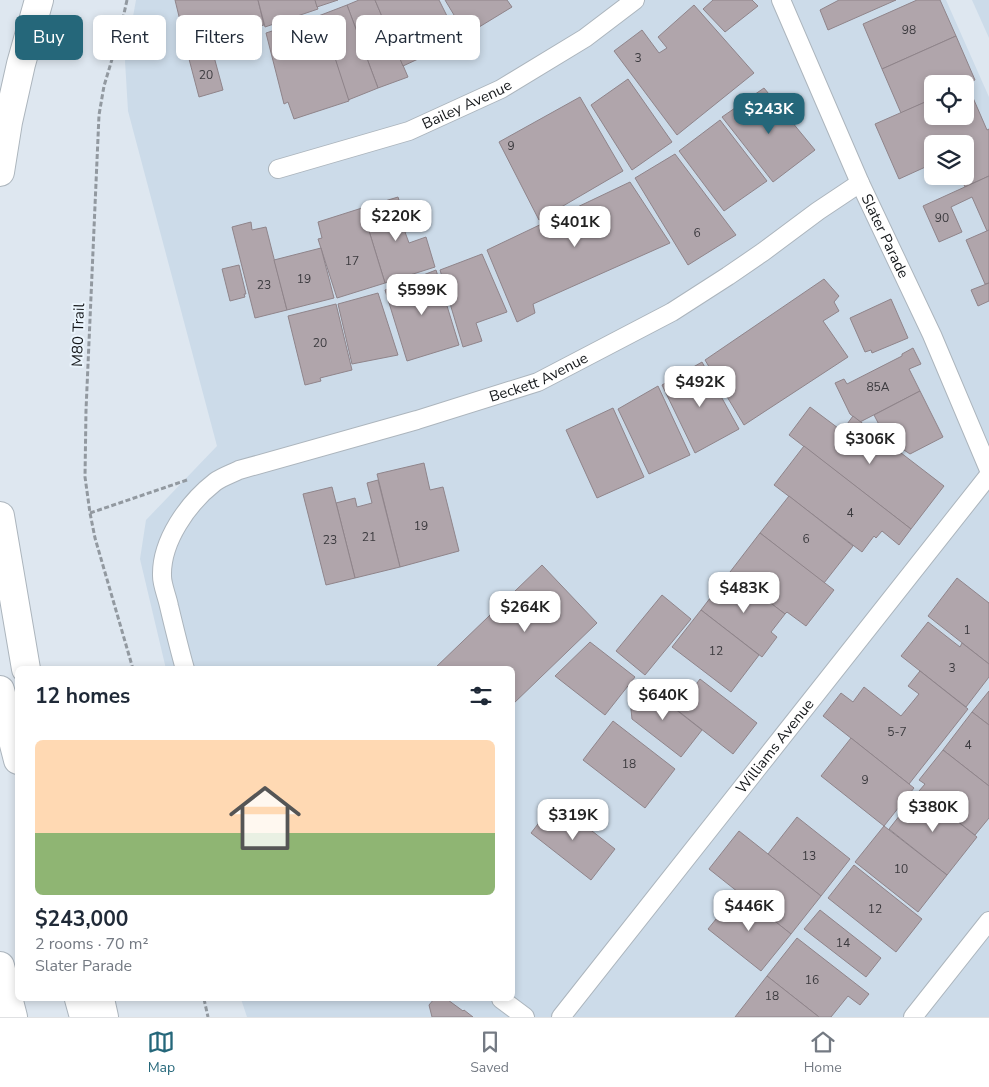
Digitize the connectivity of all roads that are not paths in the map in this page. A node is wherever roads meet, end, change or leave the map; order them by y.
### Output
1 (40, 0) edge
2 (635, 0) edge
3 (781, 0) edge
4 (278, 169) dead end
5 (0, 172) edge
6 (860, 182) junction
7 (989, 470) edge
8 (989, 476) edge
9 (0, 516) edge
10 (25, 666) edge
11 (184, 666) edge
12 (0, 690) edge
13 (15, 748) edge
14 (989, 921) edge
15 (2, 975) edge
16 (80, 1001) edge
17 (100, 1001) edge
18 (504, 1001) edge
19 (13, 1017) edge
20 (84, 1017) edge
21 (104, 1017) edge
22 (525, 1017) edge
23 (561, 1017) edge
24 (913, 1017) edge

1 - 5 highway
2 - 4 street, Bailey Avenue
3 - 6 street, Slater Parade
6 - 7 street, Slater Parade
6 - 11 street, Beckett Avenue
8 - 23 street, Williams Avenue
9 - 10 highway
12 - 13 highway
14 - 24 street
15 - 19 highway
16 - 20 highway
17 - 21 highway
18 - 22 street

